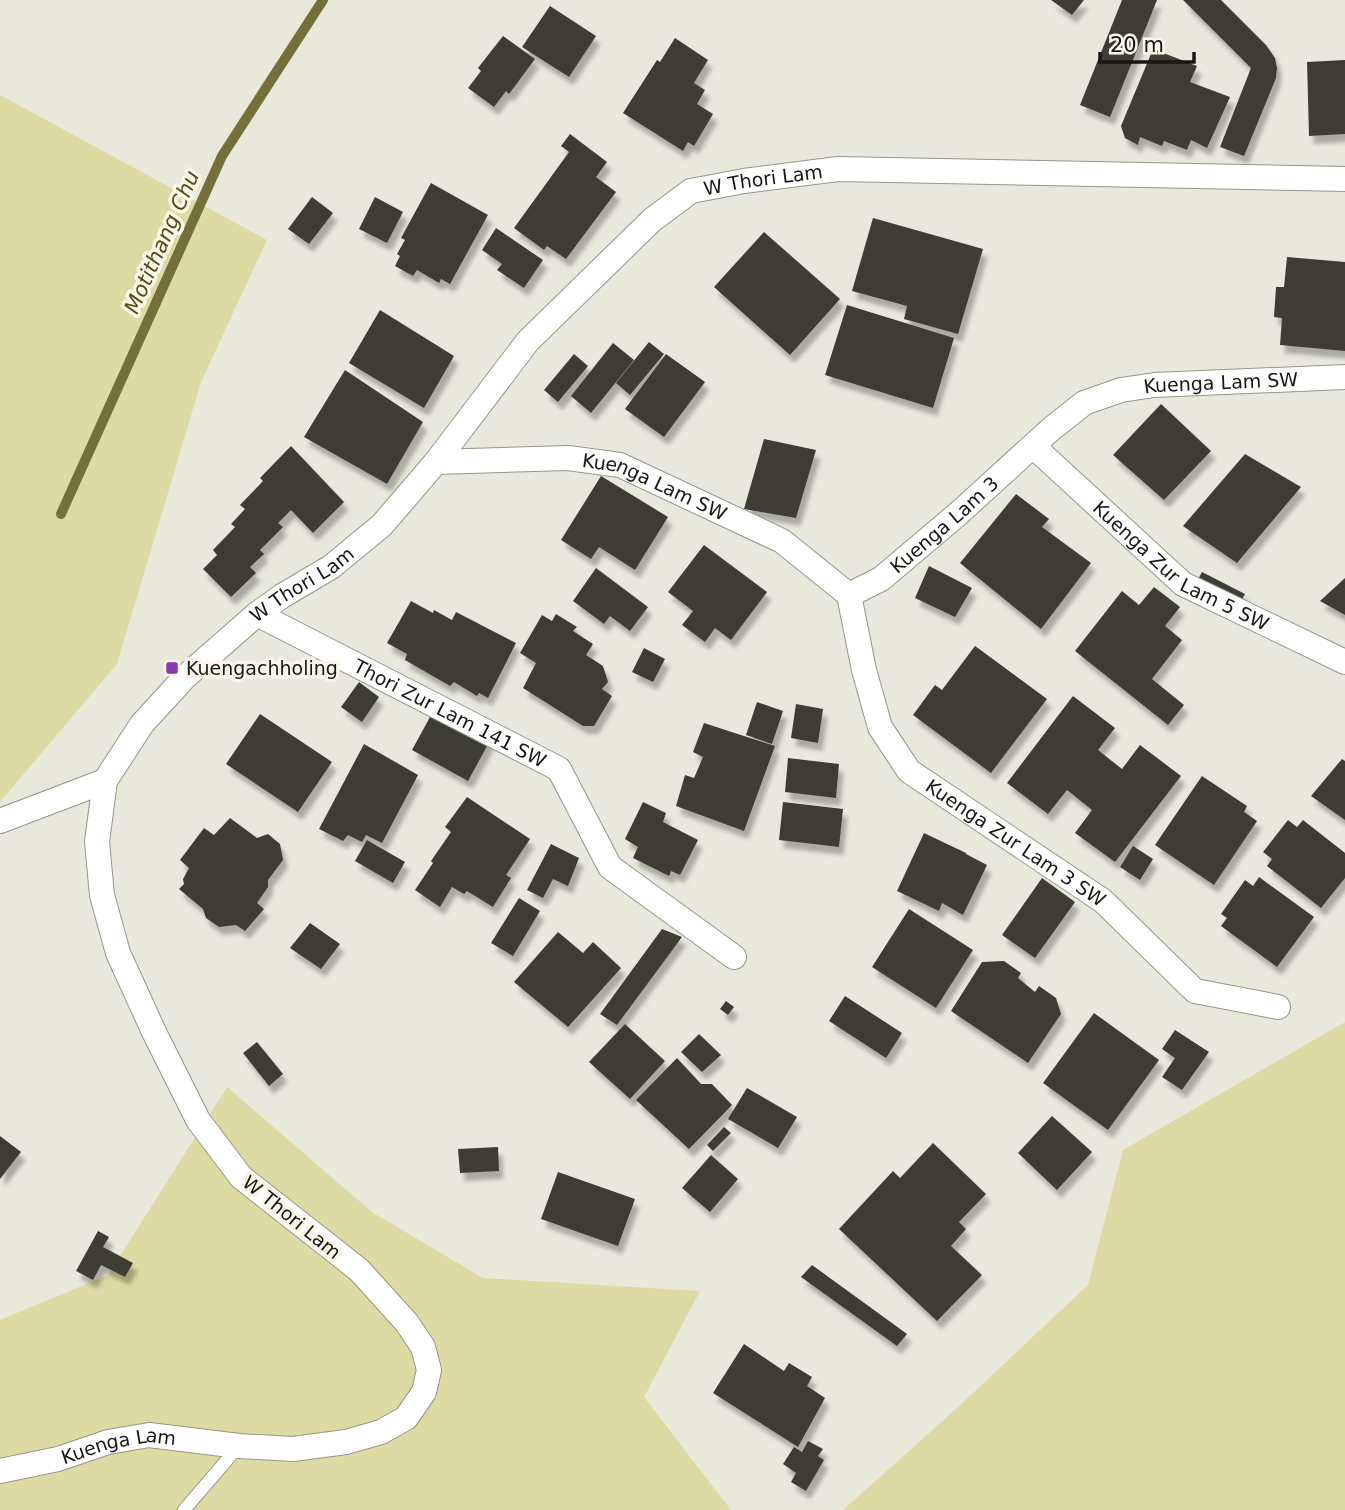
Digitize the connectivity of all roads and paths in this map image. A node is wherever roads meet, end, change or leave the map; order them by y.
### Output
1 (1345, 179) edge
2 (1345, 377) edge
3 (1032, 446) junction
4 (436, 462) junction
5 (849, 595) junction
6 (257, 614) junction
7 (1345, 662) edge
8 (104, 781) junction
9 (0, 821) edge
10 (734, 957) dead end
11 (1278, 1007) dead end
12 (239, 1446) junction
13 (0, 1471) edge
14 (184, 1510) edge

1 - 4 street, W Thori Lam
2 - 3 street, Kuenga Lam SW
3 - 5 street, Kuenga Lam 3
3 - 7 street, Kuenga Zur Lam 5 SW
4 - 5 street, Kuenga Lam SW
4 - 6 street, W Thori Lam
5 - 11 street, Kuenga Zur Lam 3 SW
6 - 8 street, W Thori Lam
6 - 10 street, Thori Zur Lam 141 SW
8 - 9 street
8 - 12 street, W Thori Lam
12 - 13 street, Kuenga Lam
12 - 14 lane

